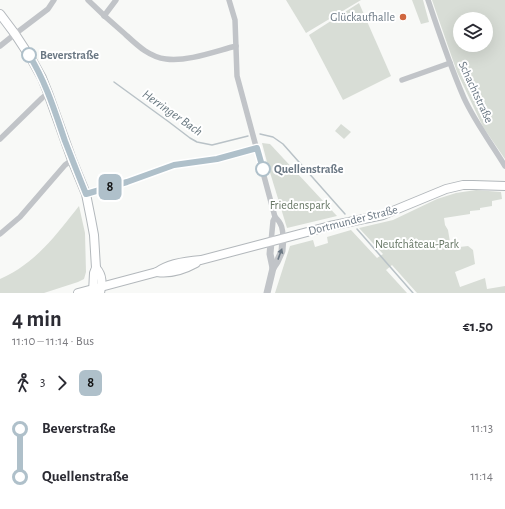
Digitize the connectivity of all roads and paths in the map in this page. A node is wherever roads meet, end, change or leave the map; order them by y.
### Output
1 (54, 0) edge
2 (88, 0) edge
3 (116, 0) edge
4 (229, 0) edge
5 (428, 0) edge
6 (0, 14) edge
7 (104, 16) junction
8 (15, 34) junction
9 (0, 46) edge
10 (236, 46) junction
11 (450, 63) junction
12 (402, 80) dead end
13 (48, 94) junction
14 (0, 139) edge
15 (257, 148) junction
16 (72, 160) junction
17 (505, 166) edge
18 (505, 186) edge
19 (86, 194) junction
20 (275, 216) junction
21 (0, 234) edge
22 (284, 238) junction
23 (271, 242) junction
24 (273, 268) junction
25 (97, 291) edge
26 (78, 293) edge
27 (267, 293) edge

1 - 8 street
2 - 7 street
3 - 7 street
4 - 10 street
5 - 11 street, Schachtstraße
6 - 8 main road
7 - 10 street
8 - 9 street
8 - 13 main road
10 - 15 street
11 - 12 street
11 - 17 street, Schachtstraße
13 - 14 street
13 - 16 main road
15 - 19 street
15 - 20 street
16 - 19 main road
16 - 21 street
18 - 22 main road, Dortmunder Straße
19 - 25 main road
20 - 22 street
20 - 23 street
22 - 23 main road, Dortmunder Straße
24 -> 22 street
23 - 24 street
23 - 25 main road, Dortmunder Straße
24 - 27 street
25 - 26 main road, Dortmunder Straße

